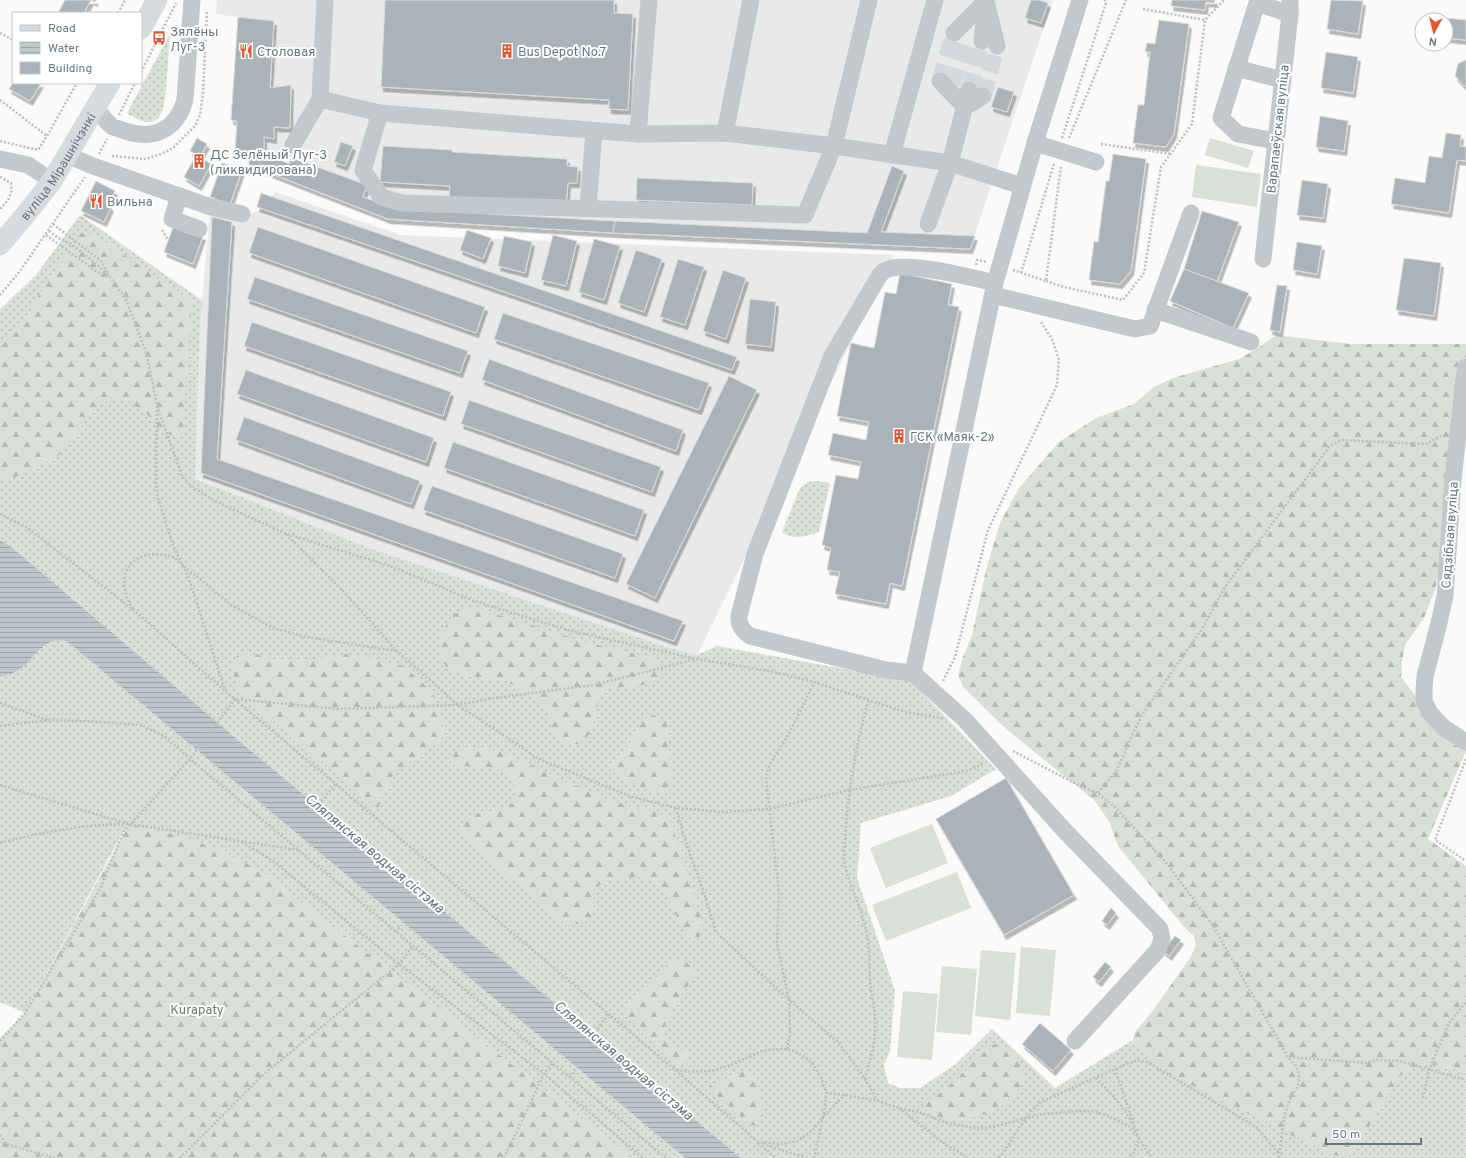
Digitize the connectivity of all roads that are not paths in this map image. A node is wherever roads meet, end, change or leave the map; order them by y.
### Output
1 (157, 0) edge
2 (192, 0) edge
3 (325, 0) edge
4 (649, 0) edge
5 (751, 0) edge
6 (869, 0) edge
7 (935, 0) edge
8 (986, 0) edge
9 (1080, 0) edge
10 (1290, 7) edge
11 (142, 27) edge
12 (960, 35) tunnel mouth
13 (990, 44) tunnel mouth
14 (1236, 68) junction
15 (1283, 80) junction
16 (946, 83) dead end
17 (109, 84) edge
18 (976, 93) tunnel mouth
19 (320, 100) junction
20 (965, 107) junction
21 (96, 109) junction
22 (380, 113) junction
23 (594, 131) junction
24 (725, 133) junction
25 (638, 134) junction
26 (1276, 142) junction
27 (1035, 143) junction
28 (293, 145) dead end
29 (834, 146) junction
30 (892, 155) junction
31 (67, 156) junction
32 (0, 159) edge
33 (1096, 162) dead end
34 (950, 163) junction
35 (52, 181) junction
36 (1022, 186) junction
37 (179, 196) junction
38 (588, 208) junction
39 (1191, 213) dead end
40 (242, 214) dead end
41 (928, 224) dead end
42 (199, 229) dead end
43 (0, 245) edge
44 (1263, 259) dead end
45 (994, 289) junction
46 (1155, 310) junction
47 (1251, 342) dead end
48 (1466, 367) edge
49 (1463, 428) edge
50 (913, 673) junction
51 (1466, 742) edge
52 (1075, 1041) dead end

1 - 11 main road
2 - 21 street
3 - 19 street
4 - 25 street
5 - 24 street
6 - 29 street
7 - 30 street
8 - 12 street
8 - 13 street
9 - 27 street
10 - 14 street
10 - 15 street, Варапаеўская вуліца
14 - 15 street
14 - 26 street
15 - 26 street, Варапаеўская вуліца
16 - 20 street
17 - 21 main road, вуліца Мірашнічэнкі
18 - 20 street
19 - 22 street
19 - 28 street
20 - 34 street
21 - 31 main road, вуліца Мірашнічэнкі
22 - 23 street
22 - 38 street
23 - 25 street
23 - 38 street
24 - 25 street
24 - 29 street
26 - 44 street, Варапаеўская вуліца
27 - 33 street
27 - 36 street
29 - 30 street
29 - 38 street
30 - 34 street
31 - 35 main road, вуліца Мірашнічэнкі
31 - 37 street
32 - 35 street
34 - 36 street
34 - 41 street
35 - 43 main road, вуліца Мірашнічэнкі
36 - 45 street
37 - 40 street
37 - 42 street
39 - 46 street
45 - 46 street
45 - 50 street
45 - 50 street
46 - 47 street
48 - 49 street, Сядзібная вуліца
49 - 51 street, Сядзібная вуліца
50 - 52 street

